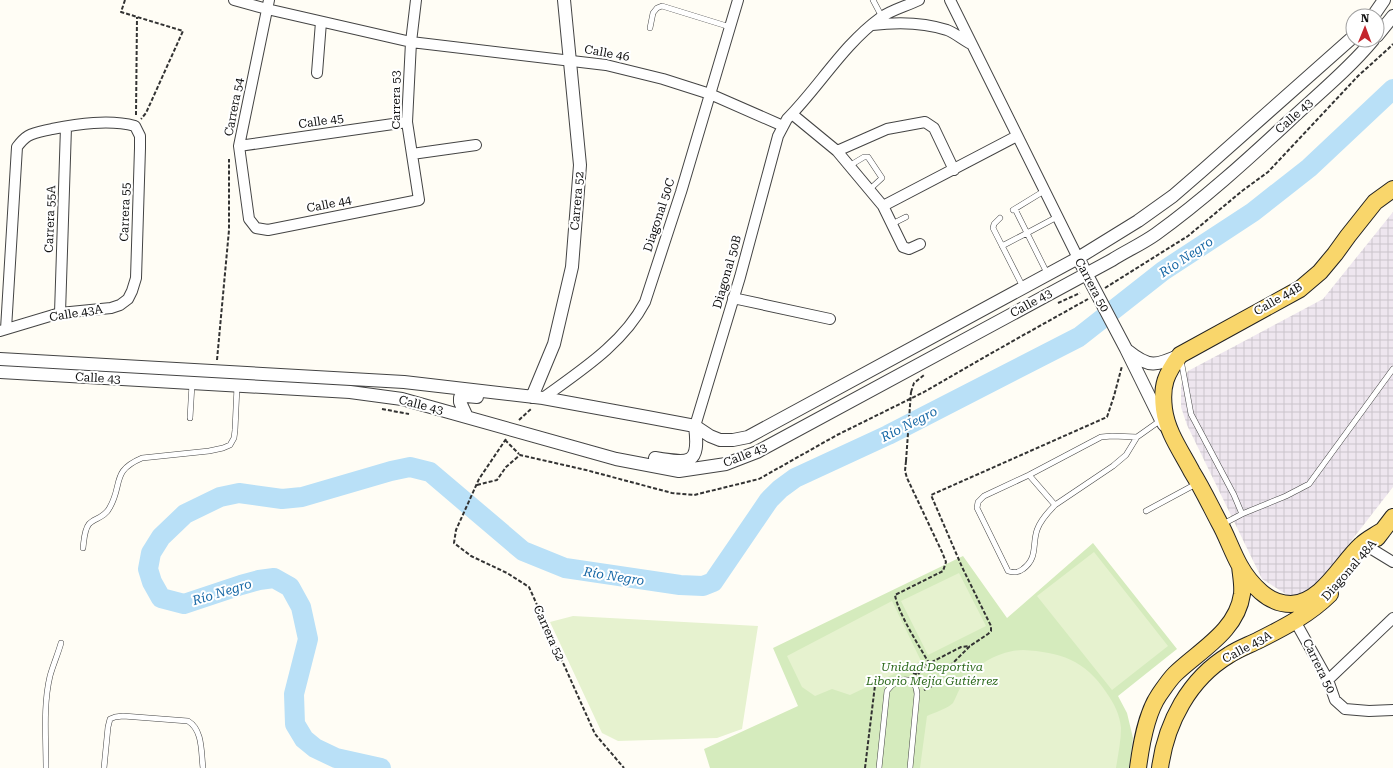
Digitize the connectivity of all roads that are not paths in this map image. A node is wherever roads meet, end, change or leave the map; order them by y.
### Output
1 (234, 0) edge
2 (416, 0) edge
3 (564, 0) edge
4 (738, 0) edge
5 (873, 0) edge
6 (919, 0) edge
7 (950, 0) edge
8 (268, 5) edge
9 (1393, 16) edge
10 (882, 17) junction
11 (321, 22) junction
12 (872, 25) junction
13 (1385, 26) edge
14 (730, 27) junction
15 (650, 28) dead end
16 (411, 42) junction
17 (971, 45) junction
18 (1345, 45) edge
19 (1365, 48) edge
20 (570, 60) junction
21 (317, 73) dead end
22 (710, 94) junction
23 (792, 114) junction
24 (407, 122) junction
25 (66, 126) junction
26 (783, 126) junction
27 (1017, 136) junction
28 (476, 145) dead end
29 (239, 146) junction
30 (837, 151) junction
31 (412, 154) junction
32 (849, 166) junction
33 (954, 170) junction
34 (1393, 189) edge
35 (869, 190) junction
36 (1044, 191) junction
37 (419, 200) joint
38 (883, 206) junction
39 (906, 217) dead end
40 (1057, 217) junction
41 (1000, 218) dead end
42 (249, 219) joint
43 (892, 224) junction
44 (1027, 233) junction
45 (920, 244) dead end
46 (1002, 246) junction
47 (1078, 258) junction
48 (1048, 274) junction
49 (1086, 274) junction
50 (136, 278) joint
51 (1023, 288) junction
52 (733, 298) junction
53 (60, 313) junction
54 (830, 319) dead end
55 (3, 330) edge
56 (1123, 344) junction
57 (1180, 355) junction
58 (0, 359) edge
59 (1393, 369) edge
60 (0, 372) edge
61 (192, 383) junction
62 (237, 386) junction
63 (513, 395) junction
64 (538, 398) junction
65 (467, 417) junction
66 (190, 418) dead end
67 (1165, 425) junction
68 (695, 426) junction
69 (1137, 437) junction
70 (561, 444) junction
71 (1030, 475) junction
72 (1199, 483) junction
73 (1055, 505) junction
74 (1146, 510) dead end
75 (1242, 514) junction
76 (1388, 524) edge
77 (1221, 525) junction
78 (83, 548) dead end
79 (1370, 548) junction
80 (1393, 562) edge
81 (1240, 566) junction
82 (1320, 604) joint
83 (1393, 618) edge
84 (1295, 621) junction
85 (61, 644) dead end
86 (1328, 680) junction
87 (1393, 710) edge
88 (46, 768) edge
89 (104, 768) edge
90 (203, 768) edge
91 (879, 768) edge
92 (910, 768) edge
93 (1138, 768) edge
94 (1160, 768) edge

1 - 8 street, Calle 46
2 - 16 street, Carrera 53
3 - 20 street, Carrera 52
4 - 14 street, Diagonal 50C
5 - 10 lane
6 - 10 street
7 - 17 street, Carrera 50
8 - 11 street, Calle 46
8 - 29 street, Carrera 54
9 - 13 street
10 - 12 street
11 - 16 street, Calle 46
11 - 21 street
12 - 17 street
12 - 23 street
14 - 15 lane
14 - 22 street, Diagonal 50C
16 - 20 street, Calle 46
16 - 24 street, Carrera 53
17 - 27 street, Carrera 50
18 - 47 street, Calle 43
19 - 49 street, Calle 43
20 - 22 street, Calle 46
20 - 64 street, Carrera 52
22 - 26 street, Calle 46
22 - 64 street, Diagonal 50C
23 - 26 street
23 - 30 street
24 - 29 street, Calle 45
24 - 31 street, Carrera 53
25 - 50 street, Carrera 55
25 - 53 street, Carrera 55A
25 - 55 street
26 - 52 street, Diagonal 50B
27 - 33 street
27 - 36 street, Carrera 50
28 - 31 street
29 - 42 street, Carrera 54
30 - 32 street
30 - 33 street
31 - 37 street, Carrera 53
32 - 35 street
32 - 35 lane
33 - 38 street
34 - 57 main road, Calle 44B
35 - 38 street
36 - 40 street, Carrera 50
36 - 44 lane
37 - 42 street, Calle 44
38 - 43 street
39 - 43 lane
40 - 44 lane
40 - 47 street, Carrera 50
41 - 46 lane
43 - 45 street
44 - 46 lane
44 - 48 lane
46 - 51 lane
47 - 48 street, Calle 43
47 - 49 street, Carrera 50
48 - 51 street, Calle 43
49 - 56 street, Carrera 50
49 - 70 street, Calle 43
50 - 53 street, Calle 43A
51 - 68 street, Calle 43
52 - 54 street
52 - 68 street, Diagonal 50B
53 - 55 street, Calle 43A
56 - 57 street, Calle 44B
56 - 67 street, Carrera 50
57 - 67 main road, Calle 44B
57 - 75 lane
58 - 63 street, Calle 43
59 - 75 lane
60 - 61 street, Calle 43
61 - 62 street, Calle 43
61 - 66 lane
62 - 65 street, Calle 43
62 - 78 lane
63 - 64 street, Calle 43
63 - 65 street
64 - 68 street, Calle 43
65 - 70 street, Calle 43
67 - 69 lane
67 - 72 main road, Carrera 50
68 - 70 street
69 - 71 lane
69 - 73 lane
71 - 73 lane
71 - 73 lane
72 - 74 lane
72 - 77 main road, Carrera 50
75 - 77 lane
76 - 79 main road, Diagonal 48A
76 - 81 main road
77 - 81 main road, Carrera 50
79 - 80 street
79 - 82 main road, Diagonal 48A
81 - 93 main road, Calle 43A
82 - 84 main road, Calle 43A
83 - 86 street
84 - 86 street, Carrera 50
84 - 94 main road, Calle 43A
85 - 88 lane
86 - 87 street, Carrera 50
89 - 90 lane
91 - 92 lane

